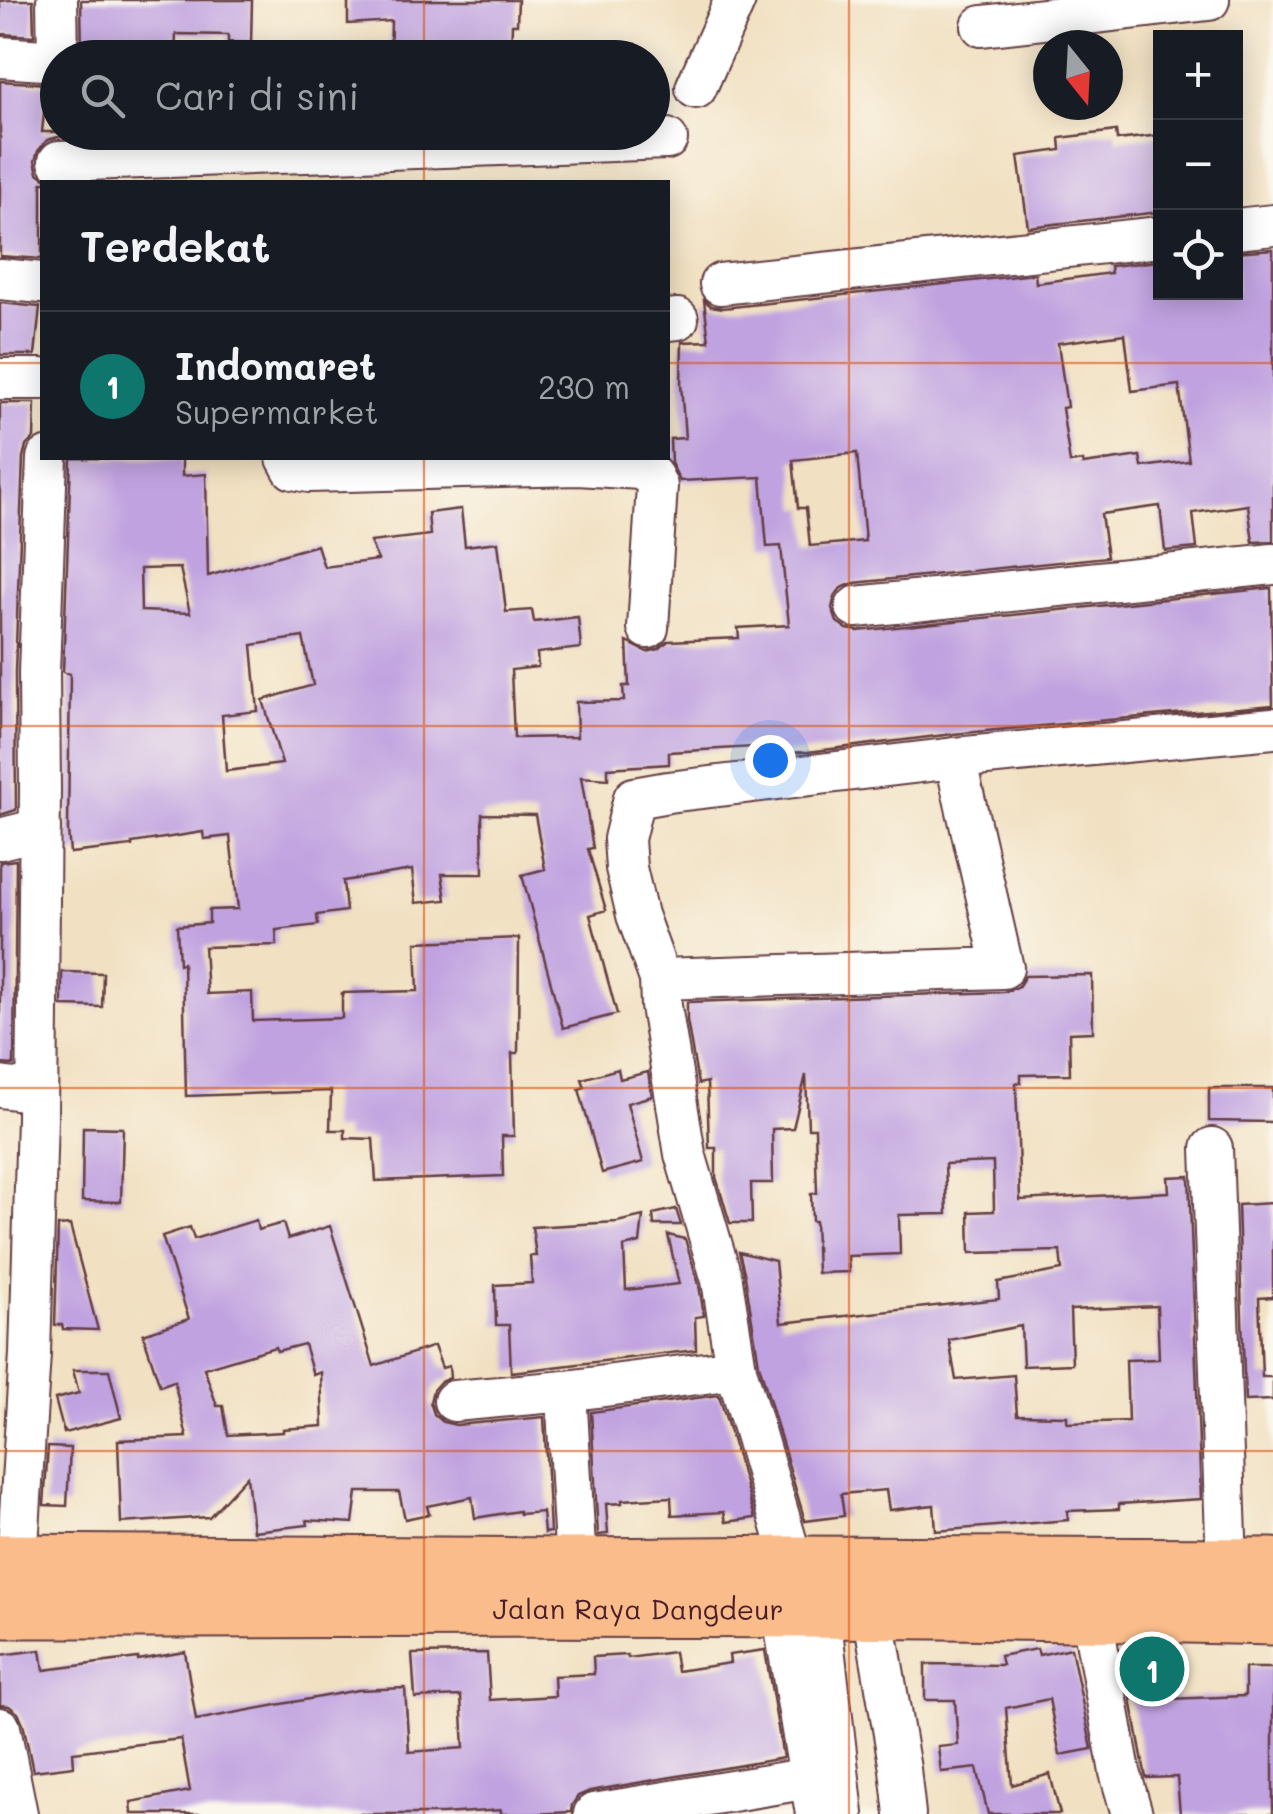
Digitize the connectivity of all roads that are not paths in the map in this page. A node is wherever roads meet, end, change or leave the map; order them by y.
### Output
1 (57, 0) edge
2 (735, 0) edge
3 (1208, 0) edge
4 (982, 26) dead end
5 (58, 40) edge
6 (0, 56) edge
7 (40, 58) edge
8 (696, 88) dead end
9 (333, 150) edge
10 (59, 159) edge
11 (1273, 225) edge
12 (1243, 228) edge
13 (1153, 238) edge
14 (0, 279) edge
15 (40, 283) edge
16 (720, 284) dead end
17 (0, 379) edge
18 (40, 380) edge
19 (46, 460) edge
20 (288, 460) edge
21 (578, 461) edge
22 (1273, 564) edge
23 (856, 607) dead end
24 (648, 628) dead end
25 (1273, 728) edge
26 (955, 758) junction
27 (40, 829) junction
28 (0, 838) edge
29 (660, 980) junction
30 (19, 1089) edge
31 (1212, 1148) dead end
32 (16, 1284) edge
33 (736, 1369) junction
34 (566, 1390) junction
35 (454, 1401) dead end
36 (576, 1566) junction
37 (1250, 1566) edge
38 (6, 1578) edge
39 (817, 1599) junction
40 (1090, 1612) junction
41 (1273, 1617) edge
42 (0, 1728) edge
43 (813, 1796) edge
44 (17, 1814) edge
45 (594, 1814) edge
46 (843, 1814) edge
47 (905, 1814) edge
48 (1132, 1814) edge

1 - 5 street
2 - 8 street
3 - 4 street
6 - 7 street
9 - 10 street
11 - 12 street
13 - 16 street
14 - 15 street
17 - 18 street
19 - 27 street
20 - 21 street
21 - 24 street
22 - 23 street
25 - 26 street
26 - 29 street
26 - 29 street
27 - 28 street
27 - 30 street
29 - 33 street
30 - 32 street
31 - 37 street
32 - 38 street
33 - 34 street
33 - 39 street
34 - 35 street
34 - 36 street
36 - 38 highway, Jalan Raya Dangdeur
36 - 39 highway, Jalan Raya Dangdeur
37 - 39 highway, Jalan Raya Dangdeur
38 - 39 highway, Jalan Raya Dangdeur
39 - 40 highway, Jalan Raya Dangdeur
39 - 43 street
39 - 46 street
39 - 47 street
40 - 41 highway, Jalan Raya Dangdeur
40 - 48 street
42 - 44 street
43 - 45 street

